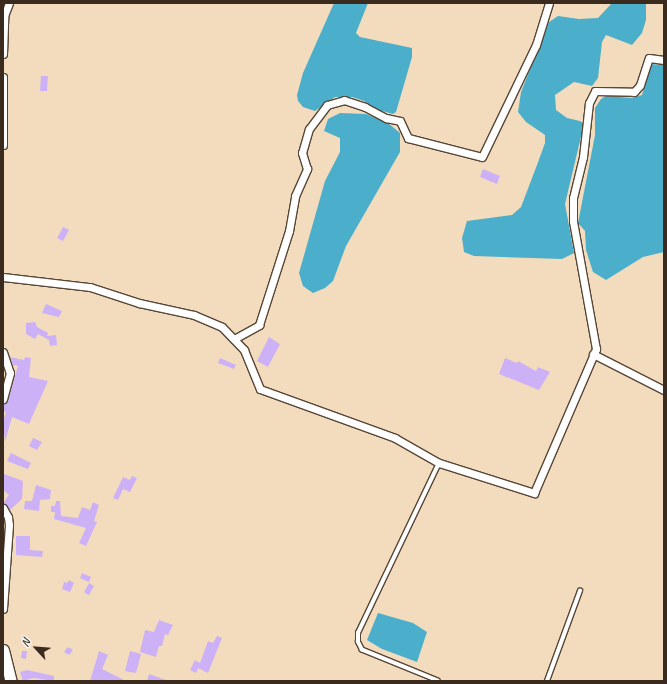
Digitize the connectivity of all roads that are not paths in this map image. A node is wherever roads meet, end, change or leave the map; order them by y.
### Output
1 (9, 3) edge
2 (549, 3) edge
3 (3, 54) edge
4 (664, 60) edge
5 (3, 77) edge
6 (3, 144) edge
7 (3, 277) edge
8 (234, 339) junction
9 (3, 352) edge
10 (593, 354) junction
11 (664, 390) edge
12 (3, 399) edge
13 (439, 463) junction
14 (3, 508) edge
15 (580, 591) dead end
16 (3, 610) edge
17 (3, 650) edge
18 (11, 681) edge
19 (438, 681) edge
20 (547, 681) edge

1 - 3 street
2 - 8 street
4 - 10 street
5 - 6 street
7 - 8 street
8 - 13 street
9 - 12 street
10 - 11 street
10 - 13 street
13 - 19 lane
14 - 16 street
15 - 20 lane
17 - 18 main road

